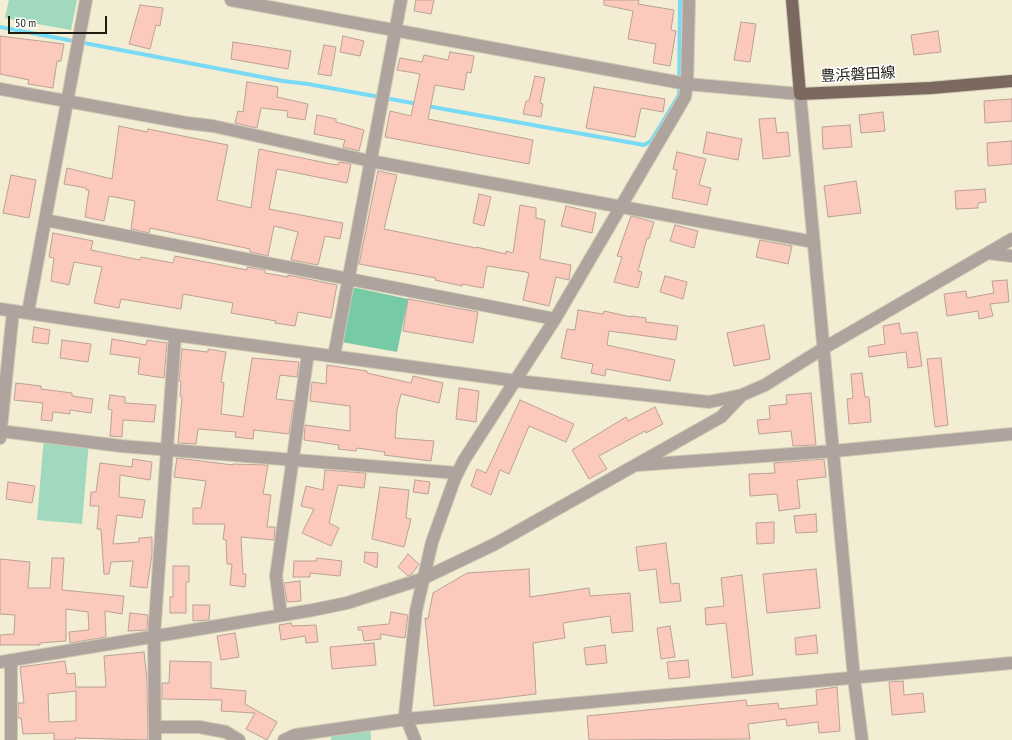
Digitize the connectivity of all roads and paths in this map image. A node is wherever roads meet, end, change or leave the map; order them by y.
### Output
1 (86, 0) edge
2 (231, 0) edge
3 (400, 0) edge
4 (689, 0) edge
5 (792, 0) edge
6 (395, 30) junction
7 (1012, 81) edge
8 (687, 84) junction
9 (0, 89) edge
10 (800, 94) junction
11 (67, 101) junction
12 (370, 161) junction
13 (620, 206) junction
14 (45, 220) junction
15 (1012, 239) edge
16 (814, 242) junction
17 (988, 253) junction
18 (1012, 256) edge
19 (348, 280) junction
20 (0, 309) edge
21 (13, 310) junction
22 (28, 312) junction
23 (555, 319) junction
24 (175, 335) junction
25 (824, 348) junction
26 (308, 353) junction
27 (334, 356) junction
28 (516, 381) junction
29 (742, 395) junction
30 (0, 433) edge
31 (1012, 434) edge
32 (167, 450) junction
33 (834, 451) junction
34 (292, 460) junction
35 (635, 466) junction
36 (457, 473) junction
37 (422, 579) junction
38 (281, 615) junction
39 (154, 636) junction
40 (6, 661) edge
41 (1012, 663) edge
42 (854, 678) junction
43 (407, 719) junction
44 (156, 727) junction
45 (11, 740) edge
46 (155, 740) edge
47 (239, 740) edge
48 (284, 740) edge
49 (415, 740) edge
50 (862, 740) edge

1 - 11 street
2 - 6 street
3 - 6 street
4 - 8 street
5 - 10 main road, 豊浜磐田線
6 - 8 street
6 - 12 street
7 - 10 main road, 豊浜磐田線
8 - 10 street
8 - 13 street
9 - 11 street
10 - 16 street
11 - 12 street
11 - 14 street
12 - 13 street
12 - 19 street
13 - 16 street
13 - 23 street
14 - 19 street
14 - 22 street
15 - 17 street
16 - 25 street
17 - 18 street
17 - 25 street
19 - 23 street
19 - 27 street
20 - 21 street
21 - 22 street
21 - 30 street
22 - 24 street
23 - 28 street
24 - 26 street
24 - 32 street
25 - 29 street
25 - 33 street
26 - 27 street
26 - 34 street
27 - 28 street
28 - 29 street
28 - 36 street
29 - 35 street
30 - 32 street
31 - 33 street
32 - 34 street
32 - 39 street
33 - 35 street
33 - 42 street
34 - 36 street
34 - 38 street
35 - 37 street
36 - 37 street
37 - 38 street
37 - 43 street
38 - 39 street
39 - 40 street
39 - 44 street
40 - 45 street
41 - 42 street
42 - 43 street
42 - 50 street
43 - 48 street
43 - 49 street
44 - 46 street
44 - 47 street

